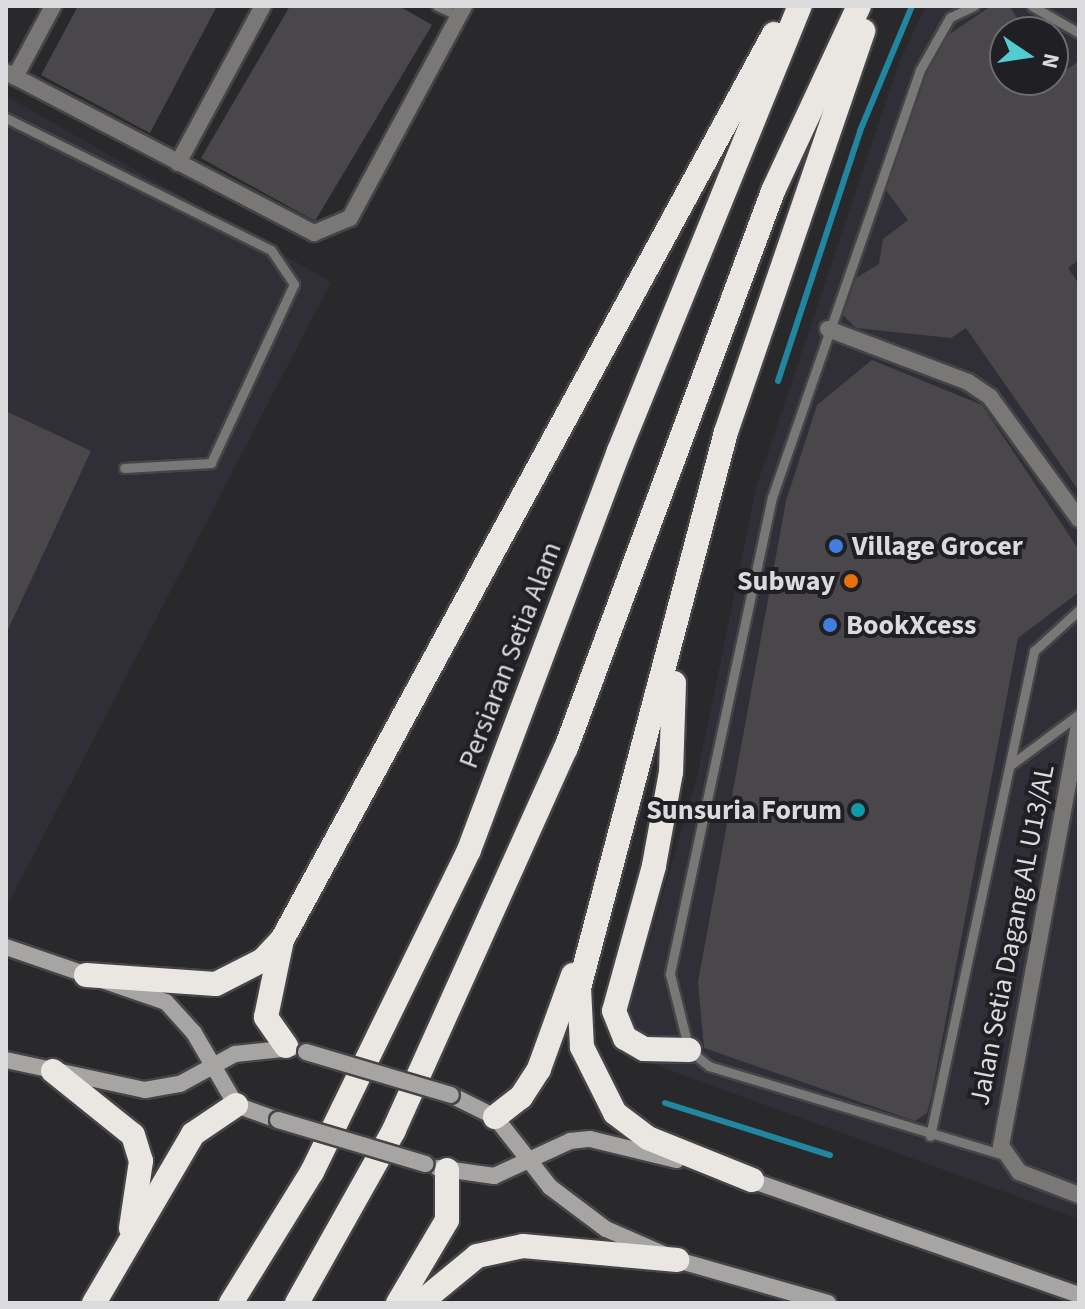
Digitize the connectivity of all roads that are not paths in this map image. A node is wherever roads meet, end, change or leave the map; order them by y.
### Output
1 (53, 6) edge
2 (263, 6) edge
3 (437, 6) edge
4 (789, 6) edge
5 (800, 6) edge
6 (859, 6) edge
7 (873, 6) edge
8 (974, 6) edge
9 (1032, 6) edge
10 (461, 11) edge
11 (1079, 33) edge
12 (10, 74) edge
13 (6, 118) edge
14 (178, 163) junction
15 (828, 329) junction
16 (124, 468) dead end
17 (1079, 519) edge
18 (1079, 610) edge
19 (675, 644) junction
20 (1079, 714) edge
21 (1079, 725) edge
22 (1012, 764) junction
23 (601, 898) junction
24 (282, 940) junction
25 (6, 947) edge
26 (86, 975) junction
27 (296, 1049) junction
28 (689, 1050) junction
29 (6, 1060) edge
30 (211, 1067) junction
31 (53, 1071) junction
32 (236, 1105) junction
33 (495, 1117) junction
34 (930, 1136) junction
35 (1003, 1155) junction
36 (532, 1158) junction
37 (436, 1167) junction
38 (752, 1180) junction
39 (1079, 1195) edge
40 (129, 1238) junction
41 (677, 1260) junction
42 (1079, 1295) edge
43 (94, 1303) edge
44 (231, 1303) edge
45 (297, 1303) edge
46 (398, 1303) edge
47 (420, 1303) edge
48 (828, 1303) edge

1 - 12 street
2 - 14 street
3 - 10 lane
4 - 24 highway
5 - 44 highway, Persiaran Setia Alam
6 - 45 highway
7 - 19 highway
8 - 15 lane
9 - 11 lane
10 - 14 street
12 - 14 street
13 - 16 lane
15 - 17 street
15 - 28 lane
18 - 22 lane
19 - 23 highway
19 - 28 highway
20 - 22 lane
21 - 35 street, Jalan Setia Dagang AL U13/AL
22 - 34 lane
23 - 33 highway
23 - 38 highway
24 - 26 highway
24 - 27 highway
25 - 26 main road
26 - 30 main road
27 - 30 main road
27 - 33 main road, bridge
28 - 34 lane
29 - 31 main road
30 - 31 main road
30 - 32 main road
31 - 40 highway
32 - 37 main road, bridge
32 - 40 highway
33 - 36 main road
34 - 35 lane
35 - 39 street
36 - 37 main road
36 - 38 main road
36 - 41 main road
37 - 46 highway
38 - 42 main road
40 - 43 highway
41 - 47 highway
41 - 48 main road

